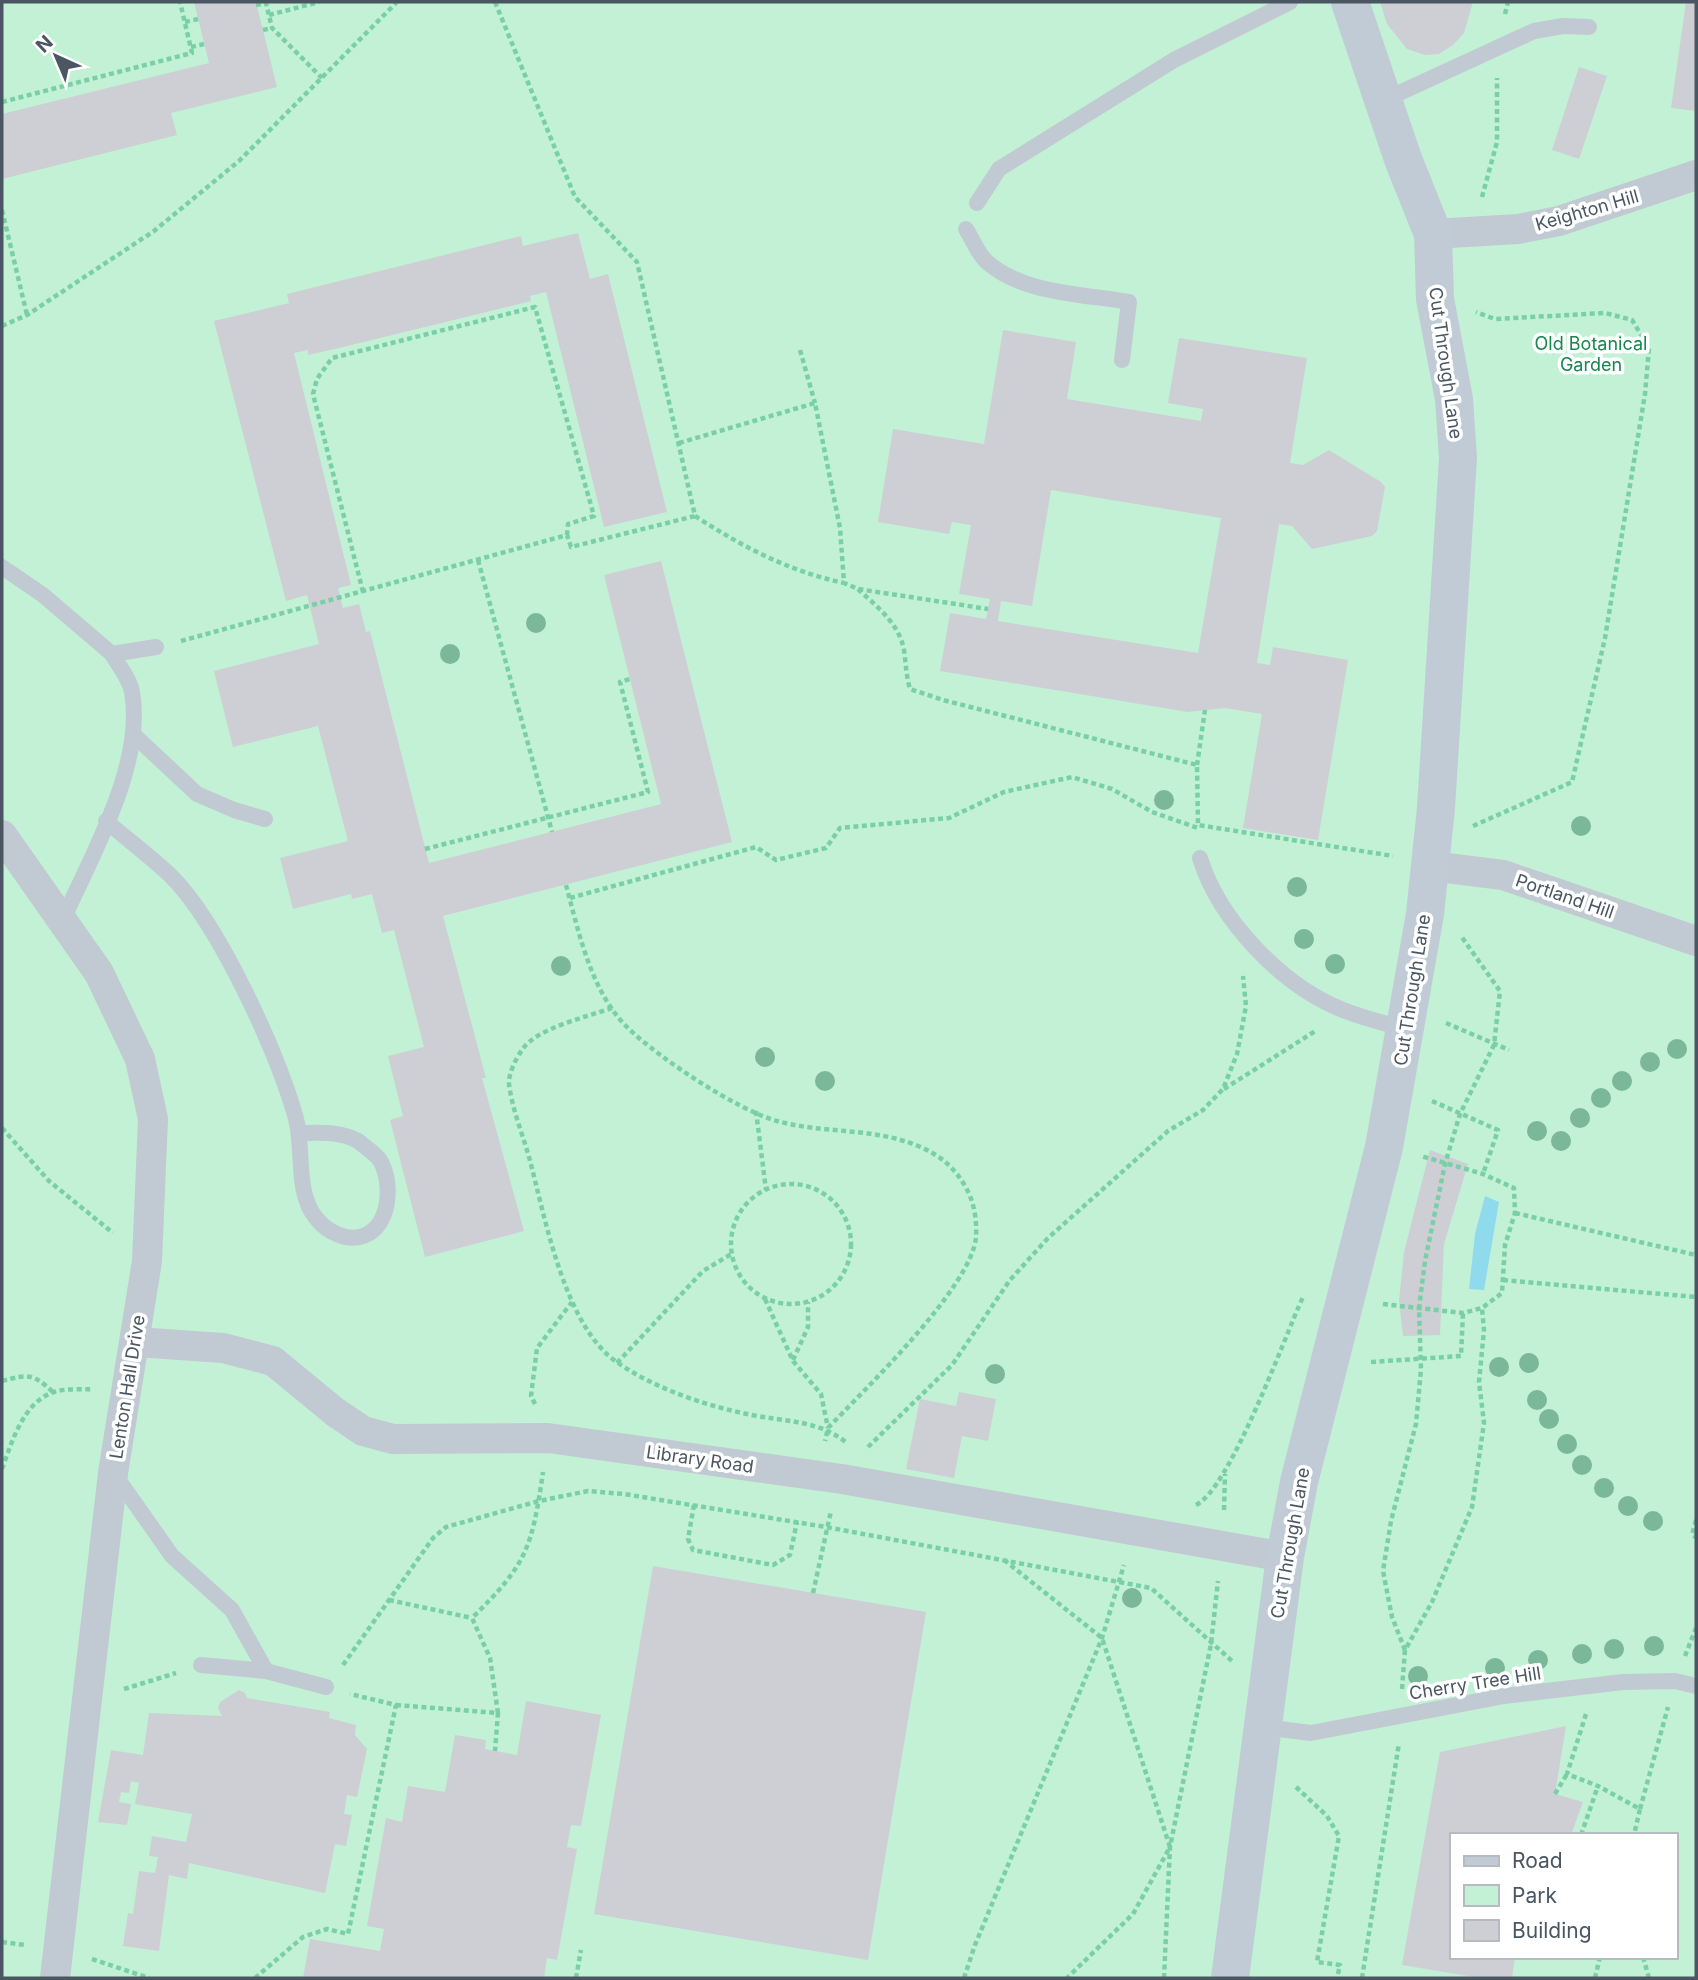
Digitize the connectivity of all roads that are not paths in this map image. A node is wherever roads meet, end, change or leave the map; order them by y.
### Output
1 (1290, 2) edge
2 (1350, 2) edge
3 (1589, 27) dead end
4 (1384, 100) junction
5 (1696, 174) edge
6 (977, 203) dead end
7 (967, 229) dead end
8 (1433, 234) junction
9 (1122, 360) dead end
10 (2, 567) edge
11 (156, 647) road end
12 (112, 654) junction
13 (135, 736) junction
14 (265, 818) dead end
15 (106, 821) junction
16 (2, 835) edge
17 (1200, 858) dead end
18 (1414, 861) junction
19 (62, 922) junction
20 (1696, 941) edge
21 (1421, 1023) junction
22 (301, 1133) junction
23 (136, 1342) junction
24 (113, 1473) junction
25 (1285, 1557) junction
26 (201, 1665) road end
27 (266, 1671) junction
28 (1696, 1686) edge
29 (326, 1687) road end
30 (1264, 1709) junction
31 (55, 1978) edge
32 (1230, 1978) edge

1 - 6 lane
2 - 4 street, Cut Through Lane
3 - 4 lane
4 - 8 street, Cut Through Lane
5 - 8 street, Keighton Hill
7 - 9 lane
8 - 18 street, Cut Through Lane
10 - 12 lane
11 - 12 lane
12 - 13 lane
13 - 14 lane
13 - 15 lane
15 - 19 lane
15 - 22 lane
16 - 19 street, Lenton Hall Drive
17 - 21 lane
18 - 20 street, Portland Hill
18 - 21 street, Cut Through Lane
19 - 23 street, Lenton Hall Drive
21 - 25 street, Cut Through Lane
22 - 22 lane
23 - 24 street, Lenton Hall Drive
23 - 25 street, Library Road
24 - 27 lane
24 - 31 street, Lenton Hall Drive
25 - 30 street, Cut Through Lane
26 - 27 lane
27 - 29 lane
28 - 30 lane, Cherry Tree Hill
30 - 32 street, Cut Through Lane

